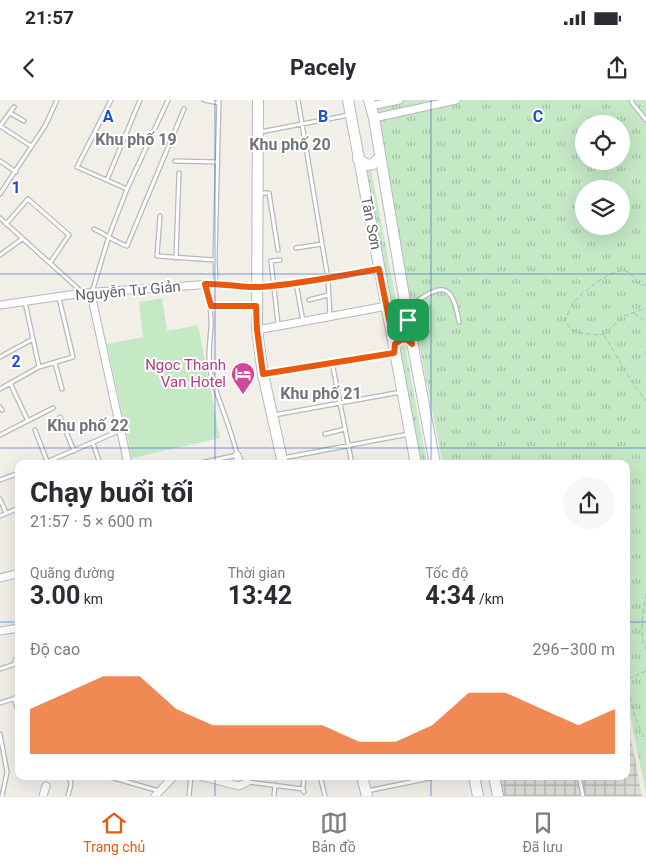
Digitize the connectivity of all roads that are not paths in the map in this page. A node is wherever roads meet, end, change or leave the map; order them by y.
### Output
1 (56, 100) edge
2 (111, 100) edge
3 (141, 100) edge
4 (168, 100) edge
5 (204, 100) edge
6 (258, 100) edge
7 (298, 100) edge
8 (348, 100) edge
9 (399, 100) edge
10 (456, 100) edge
11 (631, 100) edge
12 (219, 101) edge
13 (370, 103) edge
14 (418, 104) edge
15 (14, 107) dead end
16 (184, 109) dead end
17 (10, 113) junction
18 (350, 115) junction
19 (374, 118) junction
20 (646, 120) edge
21 (24, 121) dead end
22 (302, 124) junction
23 (0, 126) edge
24 (257, 132) junction
25 (31, 146) junction
26 (380, 157) junction
27 (358, 159) junction
28 (0, 161) edge
29 (175, 161) dead end
30 (218, 162) junction
31 (16, 172) junction
32 (179, 173) dead end
33 (107, 180) junction
34 (127, 189) junction
35 (257, 192) junction
36 (0, 194) edge
37 (160, 216) dead end
38 (0, 218) edge
39 (6, 224) junction
40 (94, 229) dead end
41 (109, 236) junction
42 (22, 239) junction
43 (322, 244) junction
44 (296, 248) dead end
45 (278, 250) dead end
46 (0, 255) edge
47 (176, 258) junction
48 (215, 260) junction
49 (280, 260) dead end
50 (50, 263) junction
51 (379, 269) junction
52 (328, 279) junction
53 (296, 282) junction
54 (205, 284) junction
55 (216, 284) junction
56 (274, 286) junction
57 (257, 287) junction
58 (83, 293) junction
59 (92, 294) junction
60 (328, 296) junction
61 (59, 297) junction
62 (309, 300) dead end
63 (26, 302) junction
64 (0, 305) edge
65 (211, 306) junction
66 (256, 306) junction
67 (387, 306) junction
68 (407, 314) junction
69 (330, 317) junction
70 (303, 321) junction
71 (459, 322) dead end
72 (390, 324) junction
73 (278, 325) junction
74 (257, 330) junction
75 (33, 339) junction
76 (412, 344) junction
77 (394, 351) junction
78 (0, 357) edge
79 (332, 362) junction
80 (55, 363) junction
81 (39, 367) junction
82 (263, 374) junction
83 (10, 383) junction
84 (0, 389) edge
85 (62, 389) dead end
86 (401, 392) junction
87 (340, 403) junction
88 (53, 408) dead end
89 (272, 416) junction
90 (60, 417) dead end
91 (28, 421) junction
92 (346, 429) junction
93 (36, 430) dead end
94 (120, 431) junction
95 (0, 434) edge
96 (325, 434) dead end
97 (410, 434) junction
98 (93, 443) junction
99 (348, 445) junction
100 (74, 451) junction
101 (237, 455) junction
102 (47, 460) edge
103 (57, 460) edge
104 (99, 460) edge
105 (127, 460) edge
106 (214, 460) edge
107 (239, 460) edge
108 (283, 460) edge
109 (287, 460) edge
110 (351, 460) edge
111 (415, 460) edge
112 (434, 460) edge
113 (15, 474) edge
114 (0, 480) edge
115 (0, 499) edge
116 (15, 510) edge
117 (6, 513) junction
118 (0, 516) edge
119 (15, 574) edge
120 (0, 578) edge
121 (15, 629) edge
122 (0, 631) edge
123 (15, 664) edge
124 (0, 668) edge
125 (15, 698) edge
126 (0, 702) edge
127 (0, 734) edge
128 (70, 780) edge
129 (126, 780) edge
130 (170, 780) edge
131 (191, 780) edge
132 (216, 780) edge
133 (304, 780) edge
134 (321, 780) edge
135 (363, 780) edge
136 (424, 780) edge
137 (475, 780) edge
138 (497, 780) edge
139 (580, 780) edge
140 (247, 782) joint
141 (275, 785) junction
142 (46, 786) dead end
143 (157, 793) edge
144 (367, 794) edge
145 (2, 796) edge
146 (43, 796) edge
147 (68, 796) edge
148 (189, 796) edge
149 (274, 796) edge
150 (325, 796) edge
151 (478, 796) edge
152 (498, 796) edge
153 (583, 796) edge

1 - 25 lane
2 - 33 lane
3 - 33 lane
4 - 34 lane
5 - 12 lane
6 - 24 street
7 - 22 lane
8 - 18 street, Tân Sơn
9 - 13 street
10 - 14 street
11 - 20 lane
12 - 30 lane
13 - 19 street, Tân Sơn
14 - 19 street
15 - 17 lane
16 - 41 lane
17 - 21 lane
17 - 23 lane
18 - 22 lane
18 - 27 street, Tân Sơn
19 - 26 street, Tân Sơn
22 - 24 lane
22 - 43 lane
23 - 25 lane
24 - 35 street
25 - 31 lane
26 - 27 street
26 - 68 street, Tân Sơn
27 - 51 street, Tân Sơn
28 - 31 lane
29 - 30 lane
30 - 48 lane
31 - 36 lane
32 - 47 lane
33 - 34 lane
34 - 41 lane
35 - 45 lane
35 - 57 street
37 - 47 lane
38 - 39 lane
39 - 42 lane
39 - 50 lane
40 - 41 lane
41 - 59 lane
42 - 46 lane
42 - 50 lane
43 - 44 lane
43 - 52 lane
47 - 48 lane
48 - 55 lane
49 - 56 lane
50 - 58 lane
51 - 52 lane
51 - 67 street, Tân Sơn
52 - 53 lane
52 - 60 lane
53 - 56 lane
53 - 70 lane
54 - 55 street, Nguyễn Tư Giản
54 - 59 street, Nguyễn Tư Giản
54 - 65 lane
55 - 57 street, Nguyễn Tư Giản
56 - 57 lane
56 - 73 lane
57 - 66 street
58 - 59 street, Nguyễn Tư Giản
58 - 61 street, Nguyễn Tư Giản
59 - 94 street
60 - 62 lane
60 - 69 lane
61 - 63 street, Nguyễn Tư Giản
61 - 80 lane
63 - 64 street, Nguyễn Tư Giản
63 - 75 lane
65 - 66 lane
65 - 101 lane
66 - 74 street
67 - 69 street
67 - 72 street, Tân Sơn
68 - 71 lane
68 - 72 street
68 - 76 street, Tân Sơn
69 - 70 street
70 - 73 street
72 - 77 street, Tân Sơn
73 - 74 street
74 - 82 street
75 - 78 lane
75 - 81 lane
76 - 77 street
76 - 112 street, Tân Sơn
77 - 79 lane
77 - 86 street, Tân Sơn
79 - 82 lane
79 - 87 lane
80 - 81 lane
80 - 85 lane
81 - 83 lane
82 - 89 street
83 - 84 lane
83 - 91 lane
86 - 87 lane
86 - 97 street, Tân Sơn
87 - 89 lane
87 - 92 lane
88 - 91 lane
89 - 108 street
90 - 100 lane
91 - 95 lane
92 - 96 lane
92 - 99 lane
93 - 102 lane
94 - 98 lane
94 - 105 street
97 - 99 lane
97 - 111 street, Tân Sơn
98 - 100 lane
98 - 104 lane
99 - 109 lane
99 - 110 lane
100 - 103 lane
101 - 106 lane
101 - 107 street
113 - 114 lane
115 - 117 lane
116 - 117 lane
117 - 118 lane
119 - 120 street
121 - 122 street
123 - 124 lane
125 - 126 lane
127 - 145 lane
128 - 147 lane
129 - 143 lane
130 - 143 street
131 - 148 lane
132 - 140 street
133 - 141 lane
134 - 150 lane
135 - 144 street
136 - 144 lane
137 - 151 street
138 - 152 street
139 - 153 lane
140 - 141 lane
141 - 149 lane
142 - 146 street

